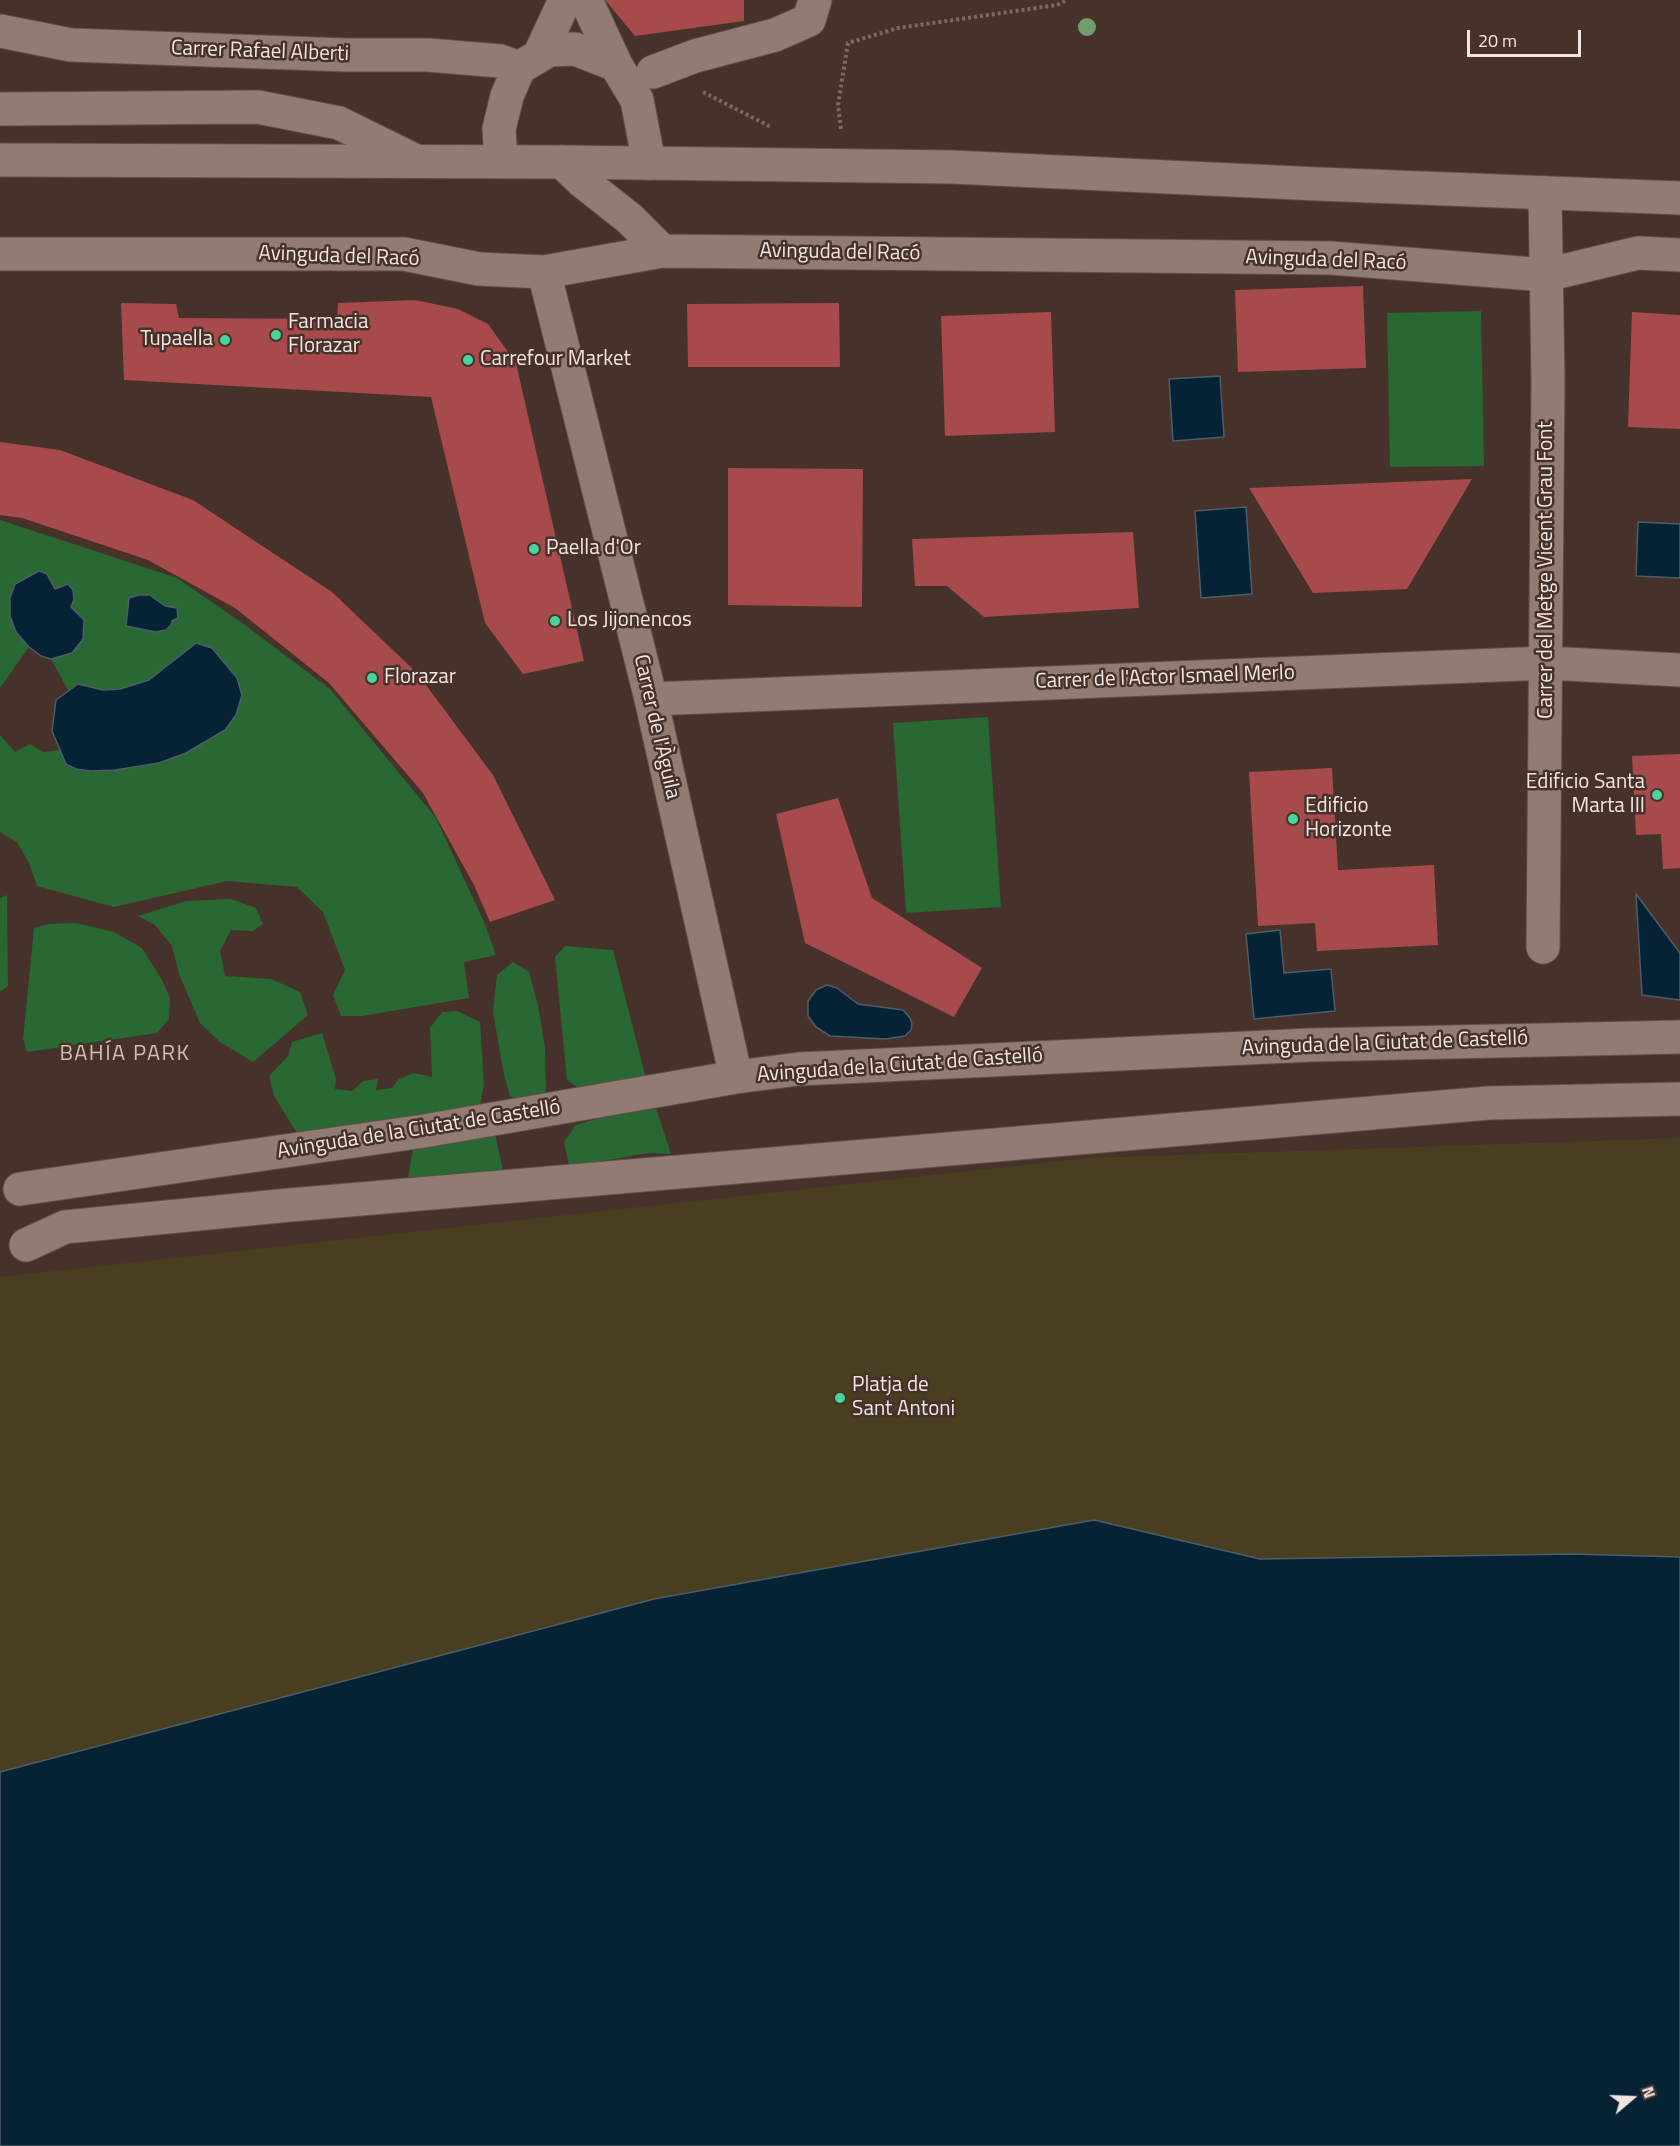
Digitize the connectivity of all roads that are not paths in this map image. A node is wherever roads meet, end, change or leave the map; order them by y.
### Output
1 (565, 0) edge
2 (586, 0) edge
3 (815, 0) edge
4 (0, 31) edge
5 (529, 62) junction
6 (616, 65) junction
7 (653, 72) road end
8 (0, 109) edge
9 (0, 160) edge
10 (416, 161) junction
11 (501, 161) junction
12 (562, 162) junction
13 (649, 163) junction
14 (1545, 193) junction
15 (1680, 198) edge
16 (662, 250) junction
17 (0, 254) edge
18 (1680, 255) edge
19 (544, 272) junction
20 (1546, 275) junction
21 (1546, 663) junction
22 (1680, 670) edge
23 (651, 699) junction
24 (1543, 946) dead end
25 (1680, 1037) edge
26 (736, 1077) junction
27 (1680, 1099) edge
28 (20, 1189) dead end
29 (26, 1245) dead end

1 - 5 street
2 - 6 street
3 - 7 street
4 - 5 street, Carrer Rafael Alberti
5 - 6 street, Carrer Rafael Alberti
5 - 11 street
6 - 13 street
8 - 10 street
9 - 10 street
10 - 11 street
11 - 12 street
12 - 13 street
12 - 16 street
13 - 14 street
14 - 15 street
14 - 20 street, Carrer del Metge Vicent Grau Font
16 - 19 street, Avinguda del Racó
16 - 20 street, Avinguda del Racó
17 - 19 street, Avinguda del Racó
18 - 20 street, Avinguda del Racó
19 - 23 street, Carrer de l'Àguila
20 - 21 street, Carrer del Metge Vicent Grau Font
21 - 22 street, Carrer de l'Actor Ismael Merlo
21 - 23 street, Carrer de l'Actor Ismael Merlo
21 - 24 street, Carrer del Metge Vicent Grau Font
23 - 26 street, Carrer de l'Àguila
25 - 26 street, Avinguda de la Ciutat de Castelló
26 - 28 street, Avinguda de la Ciutat de Castelló
27 - 29 street

